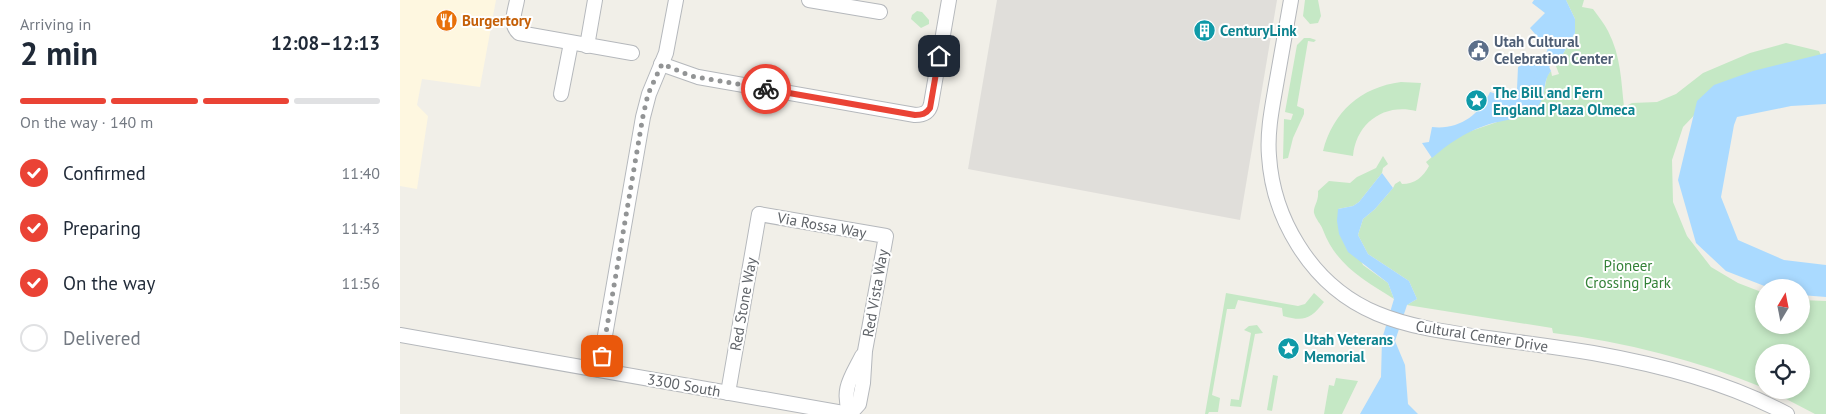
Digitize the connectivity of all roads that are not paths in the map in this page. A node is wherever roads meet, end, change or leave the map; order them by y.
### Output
1 (517, 0) edge
2 (595, 0) edge
3 (676, 0) edge
4 (809, 0) edge
5 (949, 0) edge
6 (1291, 0) edge
7 (852, 4) edge
8 (880, 12) dead end
9 (570, 43) junction
10 (587, 46) junction
11 (632, 53) dead end
12 (662, 64) junction
13 (561, 94) dead end
14 (759, 214) joint
15 (886, 236) joint
16 (400, 335) edge
17 (599, 370) junction
18 (728, 393) junction
19 (850, 414) edge
20 (1787, 414) edge

1 - 9 street
2 - 10 street
3 - 12 street
4 - 7 street
5 - 12 street
6 - 20 street, Cultural Center Drive
7 - 8 street
9 - 10 street
9 - 13 street
10 - 11 street
12 - 17 street
14 - 15 street, Via Rossa Way
14 - 18 street, Red Stone Way
15 - 19 street, Red Vista Way
16 - 17 street, 3300 South
17 - 18 street, 3300 South
18 - 19 street, 3300 South

